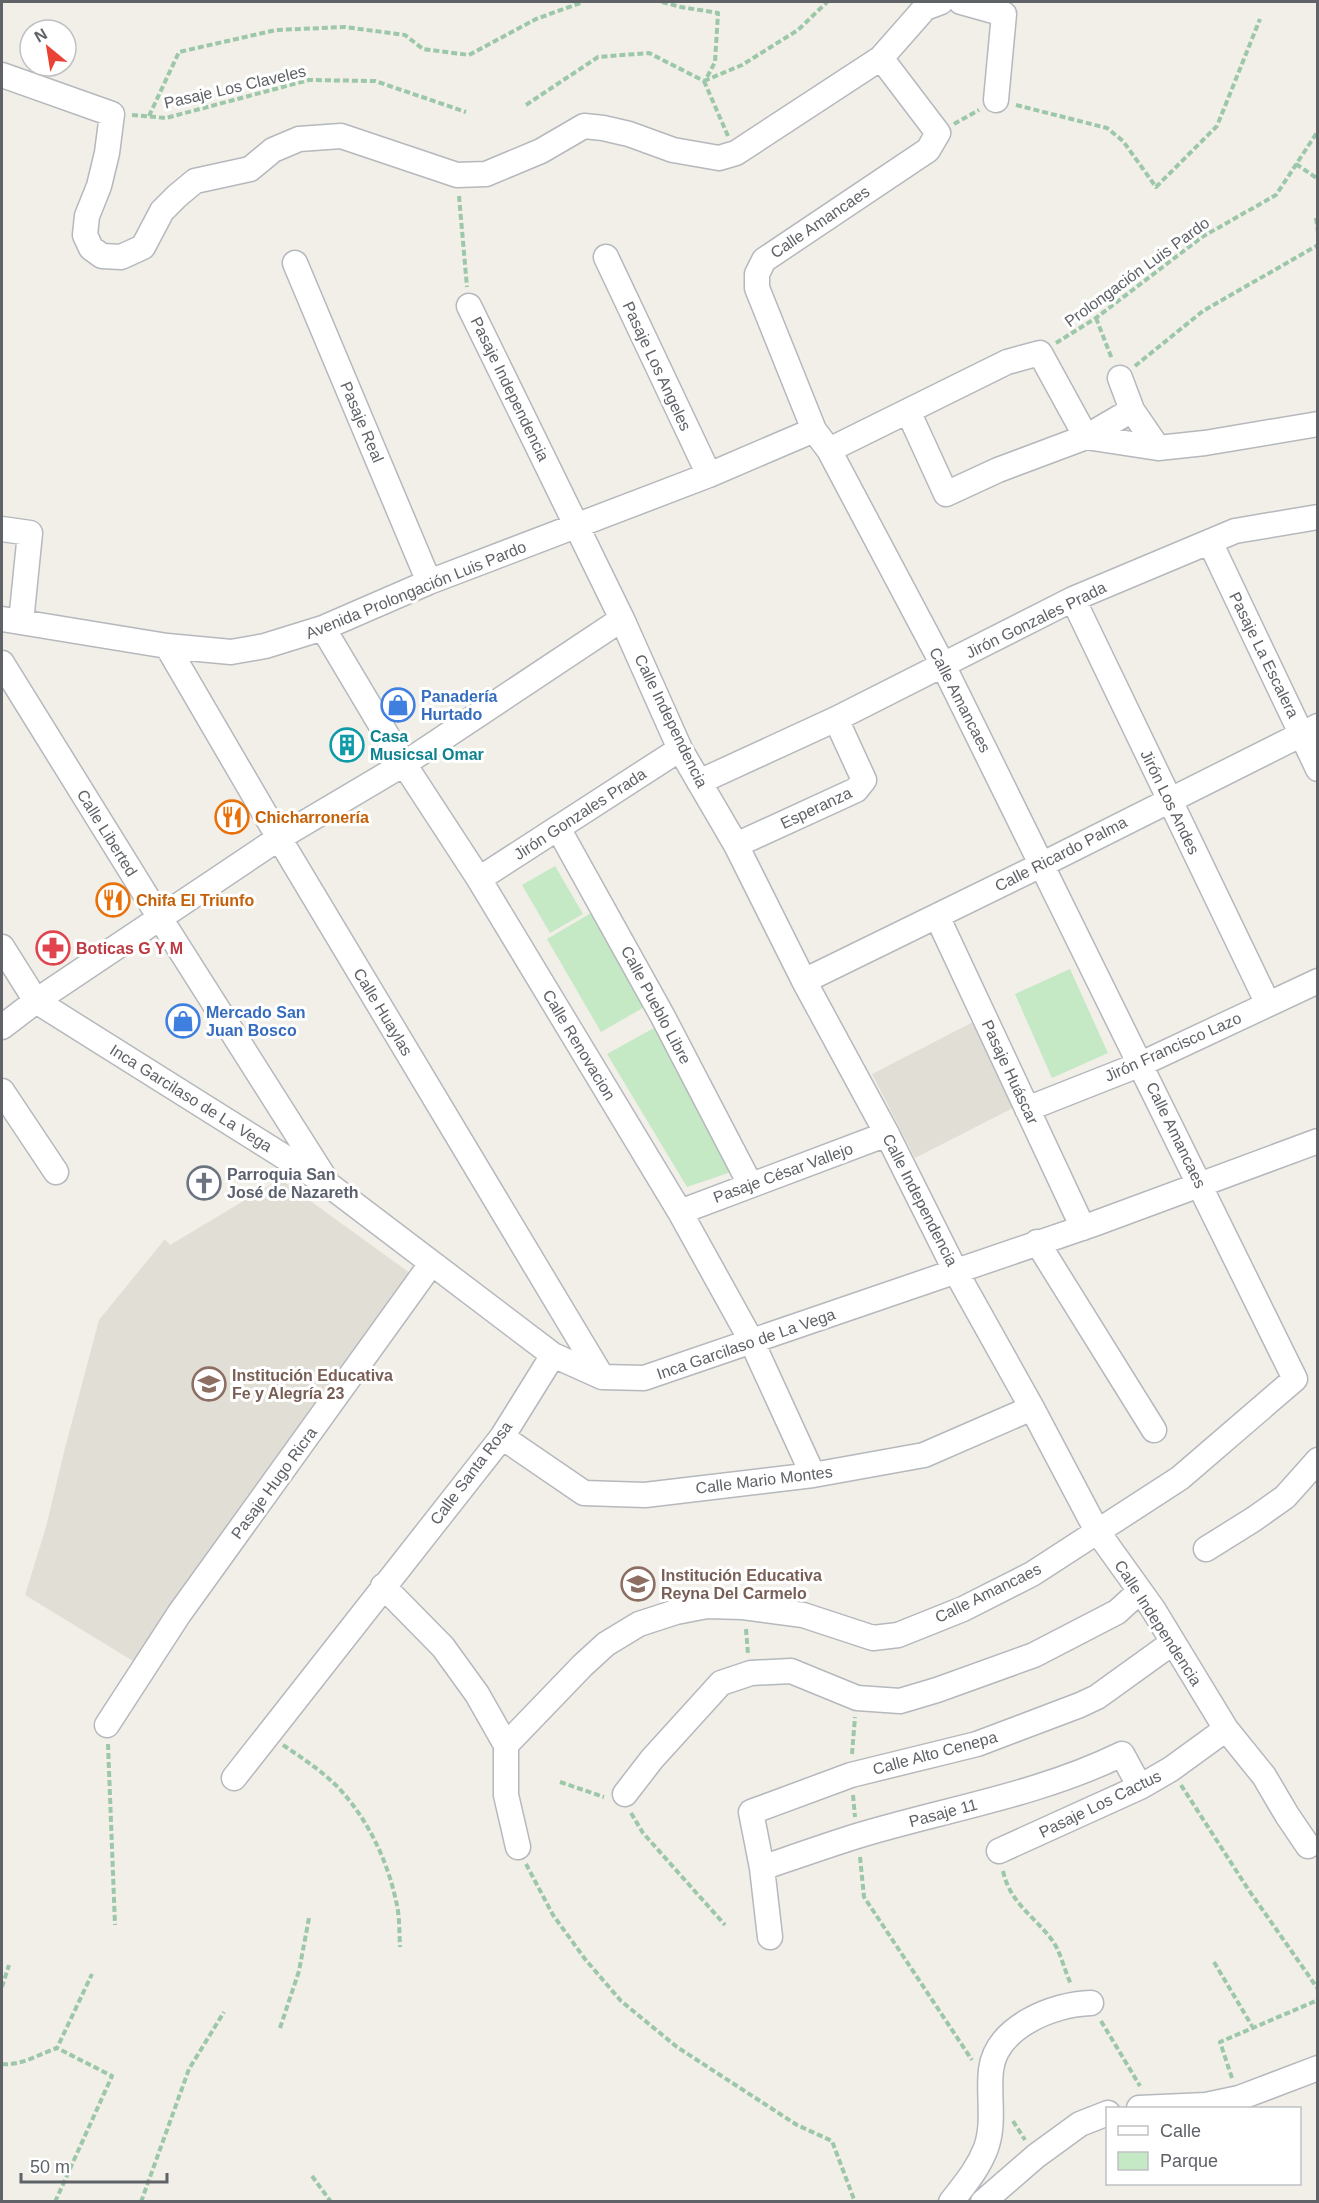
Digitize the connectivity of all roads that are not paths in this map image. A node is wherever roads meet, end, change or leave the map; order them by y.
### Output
1 (941, 2) edge
2 (961, 2) edge
3 (881, 58) junction
4 (2, 75) edge
5 (996, 100) road end
6 (606, 257) dead end
7 (295, 263) dead end
8 (469, 306) road end
9 (1120, 378) road end
10 (1132, 410) junction
11 (908, 411) junction
12 (1317, 424) edge
13 (814, 430) junction
14 (1086, 437) junction
15 (1158, 448) junction
16 (829, 450) junction
17 (709, 475) junction
18 (1317, 517) edge
19 (577, 527) junction
20 (2, 529) edge
21 (1210, 542) junction
22 (429, 582) junction
23 (1073, 599) junction
24 (622, 619) junction
25 (11, 620) edge
26 (323, 628) junction
27 (167, 646) junction
28 (2, 663) edge
29 (943, 665) junction
30 (836, 719) junction
31 (1309, 730) edge
32 (680, 749) junction
33 (404, 764) junction
34 (1317, 769) edge
35 (699, 782) junction
36 (1169, 800) junction
37 (558, 828) junction
38 (279, 838) junction
39 (736, 845) junction
40 (1041, 865) junction
41 (479, 879) junction
42 (936, 916) junction
43 (159, 918) junction
44 (2, 947) edge
45 (804, 981) junction
46 (1317, 981) edge
47 (36, 1001) junction
48 (1268, 1004) junction
49 (2, 1026) edge
50 (1141, 1064) junction
51 (2, 1091) edge
52 (1027, 1109) junction
53 (887, 1134) junction
54 (1317, 1141) edge
55 (56, 1172) dead end
56 (750, 1184) junction
57 (329, 1185) junction
58 (1200, 1185) junction
59 (680, 1212) junction
60 (1083, 1228) junction
61 (1037, 1242) junction
62 (431, 1264) junction
63 (956, 1272) junction
64 (753, 1342) junction
65 (553, 1355) junction
66 (602, 1377) junction
67 (1032, 1408) junction
68 (1154, 1430) dead end
69 (502, 1437) junction
70 (1317, 1460) edge
71 (813, 1475) junction
72 (1097, 1531) junction
73 (1206, 1549) dead end
74 (383, 1587) junction
75 (1140, 1592) junction
76 (1172, 1643) junction
77 (107, 1725) road end
78 (1226, 1729) junction
79 (506, 1745) junction
80 (234, 1778) dead end
81 (1140, 1787) junction
82 (625, 1794) road end
83 (1308, 1846) dead end
84 (518, 1847) road end
85 (999, 1851) road end
86 (762, 1868) junction
87 (770, 1937) dead end
88 (1085, 2003) road end
89 (1317, 2068) edge
90 (1165, 2107) edge
91 (1106, 2113) edge
92 (951, 2202) edge
93 (983, 2202) edge

1 - 3 street
2 - 5 street
3 - 4 street
3 - 13 street, Calle Amancaes
6 - 17 street, Pasaje Los Angeles
7 - 22 street, Pasaje Real
8 - 19 street, Pasaje Independencia
9 - 10 street
10 - 14 street
10 - 15 street
11 - 14 street
11 - 14 street
11 - 16 street
12 - 15 street
13 - 16 street, Calle Amancaes
13 - 17 street, Avenida Prolongación Luis Pardo
14 - 15 street
16 - 29 street, Calle Amancaes
17 - 19 street, Avenida Prolongación Luis Pardo
18 - 21 street, Jirón Gonzales Prada
19 - 22 street, Avenida Prolongación Luis Pardo
19 - 24 street, Calle Independencia
20 - 25 street
21 - 23 street, Jirón Gonzales Prada
21 - 31 street, Pasaje La Escalera
22 - 26 street, Avenida Prolongación Luis Pardo
23 - 29 street, Jirón Gonzales Prada
23 - 36 street, Jirón Los Andes
24 - 32 street, Calle Independencia
24 - 33 street
25 - 27 street, Avenida Prolongación Luis Pardo
26 - 27 street, Avenida Prolongación Luis Pardo
26 - 33 street, Calle Renovacion
27 - 38 street, Calle Huaylas
28 - 43 street, Calle Liberted
29 - 30 street, Jirón Gonzales Prada
29 - 40 street, Calle Amancaes
30 - 35 street, Jirón Gonzales Prada
30 - 39 street, Esperanza
31 - 34 street, Pasaje La Escalera
31 - 36 street, Calle Ricardo Palma
32 - 35 street, Calle Independencia
32 - 37 street, Jirón Gonzales Prada
33 - 38 street
33 - 41 street, Calle Renovacion
35 - 39 street, Calle Independencia
36 - 40 street, Calle Ricardo Palma
36 - 48 street, Jirón Los Andes
37 - 41 street, Jirón Gonzales Prada
37 - 56 street, Calle Pueblo Libre
38 - 43 street
38 - 66 street, Calle Huaylas
39 - 45 street, Calle Independencia
40 - 42 street, Calle Ricardo Palma
40 - 50 street, Calle Amancaes
41 - 59 street, Calle Renovacion
42 - 45 street, Calle Ricardo Palma
42 - 52 street, Pasaje Huáscar
43 - 47 street
43 - 57 street, Calle Liberted
44 - 47 street, Inca Garcilaso de La Vega
45 - 53 street, Calle Independencia
46 - 48 street, Jirón Francisco Lazo
47 - 49 street
47 - 57 street, Inca Garcilaso de La Vega
48 - 50 street, Jirón Francisco Lazo
50 - 52 street, Jirón Francisco Lazo
50 - 58 street, Calle Amancaes
51 - 55 street
52 - 60 street, Pasaje Huáscar
53 - 56 street, Pasaje César Vallejo
53 - 63 street, Calle Independencia
54 - 58 street, Inca Garcilaso de La Vega
56 - 59 street, Pasaje César Vallejo
57 - 62 street, Inca Garcilaso de La Vega
58 - 60 street, Inca Garcilaso de La Vega
58 - 72 street, Calle Amancaes
59 - 64 street, Calle Renovacion
60 - 61 street, Inca Garcilaso de La Vega
61 - 63 street, Inca Garcilaso de La Vega
61 - 68 street
62 - 65 street, Inca Garcilaso de La Vega
62 - 77 street, Pasaje Hugo Ricra
63 - 64 street, Inca Garcilaso de La Vega
63 - 67 street, Calle Independencia
64 - 66 street, Inca Garcilaso de La Vega
64 - 71 street, Calle Renovacion
65 - 66 street, Inca Garcilaso de La Vega
65 - 69 street, Calle Santa Rosa
67 - 71 street, Calle Mario Montes
67 - 72 street, Calle Independencia
69 - 71 street, Calle Mario Montes
69 - 74 street, Calle Santa Rosa
70 - 73 street
72 - 75 street, Calle Independencia
72 - 79 street, Calle Amancaes
74 - 79 street
74 - 80 street, Calle Santa Rosa
75 - 76 street, Calle Independencia
75 - 82 street
76 - 78 street, Calle Independencia
76 - 86 street, Calle Alto Cenepa
78 - 81 street, Pasaje Los Cactus
78 - 83 street, Calle Independencia
79 - 84 street
81 - 85 street, Pasaje Los Cactus
81 - 86 street, Pasaje 11
86 - 87 street
88 - 92 street
89 - 90 street
91 - 93 street

